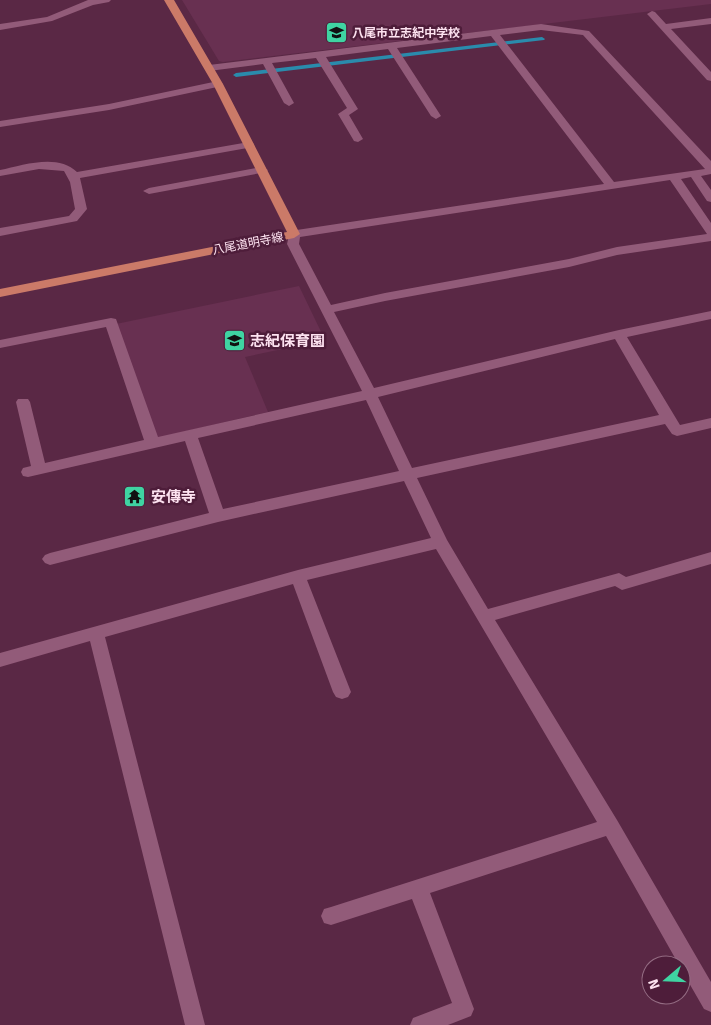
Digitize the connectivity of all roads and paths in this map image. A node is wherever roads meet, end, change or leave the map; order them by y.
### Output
1 (106, 0) edge
2 (169, 0) edge
3 (652, 14) dead end
4 (711, 21) edge
5 (0, 27) edge
6 (664, 27) junction
7 (494, 34) junction
8 (396, 53) junction
9 (323, 62) junction
10 (269, 67) junction
11 (209, 68) junction
12 (709, 73) edge
13 (218, 84) junction
14 (290, 103) dead end
15 (436, 116) dead end
16 (0, 124) edge
17 (358, 139) dead end
18 (249, 145) junction
19 (262, 170) junction
20 (711, 170) edge
21 (0, 173) edge
22 (694, 173) junction
23 (74, 176) junction
24 (673, 176) junction
25 (611, 186) junction
26 (149, 191) dead end
27 (711, 199) edge
28 (0, 232) edge
29 (711, 232) edge
30 (294, 234) junction
31 (711, 237) edge
32 (0, 292) edge
33 (327, 310) junction
34 (711, 315) edge
35 (619, 334) junction
36 (0, 344) edge
37 (370, 394) junction
38 (24, 402) dead end
39 (668, 418) junction
40 (711, 423) edge
41 (190, 435) junction
42 (152, 442) junction
43 (408, 473) junction
44 (218, 516) junction
45 (440, 542) junction
46 (711, 558) edge
47 (50, 559) dead end
48 (298, 576) junction
49 (486, 616) junction
50 (96, 632) junction
51 (0, 660) edge
52 (342, 692) dead end
53 (610, 826) junction
54 (418, 888) junction
55 (331, 916) dead end
56 (711, 1002) edge
57 (195, 1025) edge
58 (420, 1025) edge

1 - 5 street
2 - 11 main road, 八尾道明寺線
3 - 6 street
4 - 6 street
6 - 12 street
7 - 8 street
7 - 20 street
7 - 25 street
8 - 9 street
8 - 15 street
9 - 10 street
9 - 17 street
10 - 11 street
10 - 14 street
11 - 13 main road, 八尾道明寺線
13 - 16 street
13 - 18 main road, 八尾道明寺線
18 - 19 main road, 八尾道明寺線
18 - 23 street
19 - 26 street
19 - 30 main road, 八尾道明寺線
20 - 22 street
21 - 23 street
22 - 24 street
22 - 27 street
23 - 28 street
24 - 25 street
24 - 29 street
25 - 30 street
30 - 32 main road, 八尾道明寺線
30 - 33 street
31 - 33 street
33 - 37 street
34 - 35 street
35 - 37 street
35 - 39 street
36 - 42 street
37 - 41 street
37 - 43 street
38 - 42 street
39 - 40 street
39 - 43 street
41 - 42 street
41 - 44 street
43 - 44 street
43 - 45 street
44 - 47 street
45 - 48 street
45 - 49 street
46 - 49 street
48 - 50 street
48 - 52 street
49 - 53 street
50 - 51 street
50 - 57 street
53 - 54 street
53 - 56 street
54 - 55 street
54 - 58 street

